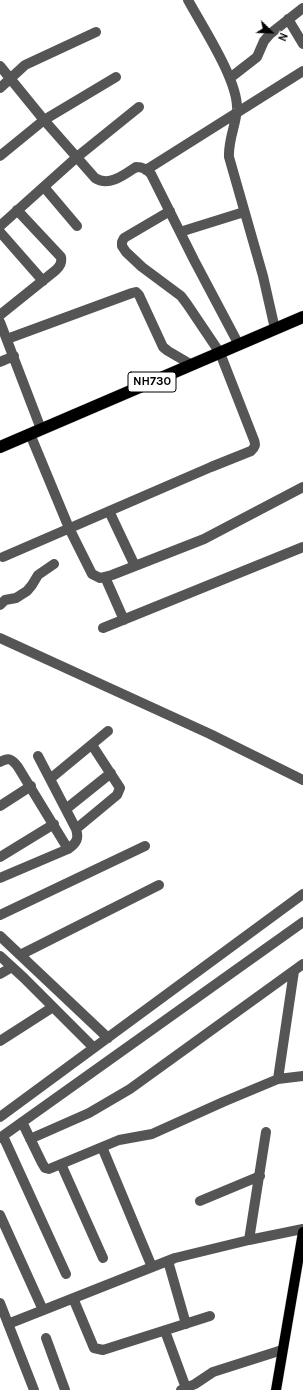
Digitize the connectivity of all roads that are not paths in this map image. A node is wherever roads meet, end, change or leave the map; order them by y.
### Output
1 (188, 0) edge
2 (303, 8) edge
3 (288, 19) junction
4 (96, 32) dead end
5 (303, 44) edge
6 (0, 66) edge
7 (303, 71) edge
8 (116, 77) dead end
9 (11, 78) junction
10 (230, 78) junction
11 (0, 88) edge
12 (139, 107) dead end
13 (237, 112) junction
14 (44, 120) junction
15 (0, 156) edge
16 (77, 157) junction
17 (146, 170) junction
18 (44, 187) junction
19 (17, 210) junction
20 (170, 211) junction
21 (244, 212) junction
22 (0, 226) edge
23 (77, 226) dead end
24 (0, 232) edge
25 (180, 232) junction
26 (43, 281) junction
27 (0, 315) edge
28 (303, 317) edge
29 (0, 322) edge
30 (275, 329) junction
31 (7, 339) junction
32 (239, 345) junction
33 (220, 353) junction
34 (14, 356) junction
35 (0, 362) edge
36 (192, 365) junction
37 (36, 432) junction
38 (0, 446) edge
39 (303, 486) edge
40 (109, 511) junction
41 (69, 528) junction
42 (303, 547) edge
43 (3, 557) dead end
44 (54, 564) dead end
45 (135, 566) junction
46 (105, 577) junction
47 (0, 605) edge
48 (124, 620) junction
49 (103, 628) dead end
50 (0, 638) edge
51 (108, 731) dead end
52 (92, 744) junction
53 (38, 756) dead end
54 (0, 762) edge
55 (111, 773) junction
56 (50, 779) junction
57 (303, 780) edge
58 (31, 786) junction
59 (0, 806) edge
60 (66, 809) junction
61 (54, 824) junction
62 (76, 829) junction
63 (145, 846) dead end
64 (68, 849) junction
65 (0, 857) edge
66 (0, 878) edge
67 (159, 885) dead end
68 (303, 894) edge
69 (0, 915) edge
70 (303, 922) edge
71 (0, 936) edge
72 (20, 955) junction
73 (0, 956) edge
74 (303, 964) edge
75 (12, 967) junction
76 (294, 971) junction
77 (0, 974) edge
78 (53, 1007) junction
79 (108, 1038) junction
80 (0, 1041) edge
81 (94, 1048) junction
82 (303, 1076) edge
83 (278, 1079) junction
84 (0, 1117) edge
85 (22, 1122) junction
86 (266, 1132) dead end
87 (2, 1137) edge
88 (30, 1139) junction
89 (102, 1147) junction
90 (61, 1164) junction
91 (260, 1176) junction
92 (200, 1201) dead end
93 (0, 1215) edge
94 (303, 1230) edge
95 (249, 1240) junction
96 (103, 1258) dead end
97 (168, 1261) junction
98 (152, 1266) junction
99 (66, 1274) dead end
100 (73, 1298) junction
101 (0, 1303) edge
102 (43, 1310) junction
103 (210, 1316) dead end
104 (8, 1324) junction
105 (186, 1324) junction
106 (165, 1331) junction
107 (46, 1338) dead end
108 (282, 1350) junction
109 (183, 1389) edge
110 (34, 1390) edge
111 (65, 1390) edge
112 (276, 1390) edge

1 - 10 street
2 - 3 street
3 - 5 street
3 - 10 street
4 - 9 street
6 - 9 street
7 - 13 street
8 - 14 street
9 - 11 street
9 - 14 street
10 - 13 street
12 - 16 street
13 - 17 street
13 - 21 street
14 - 15 street
14 - 16 street
16 - 17 street
16 - 18 street
17 - 20 street
18 - 19 street
18 - 23 street
19 - 22 street
19 - 26 street
20 - 25 street
20 - 33 street
21 - 25 street
21 - 30 street
24 - 26 street
25 - 32 street
26 - 27 street
28 - 30 highway, NH730
29 - 31 street
30 - 32 highway, NH730
31 - 34 street
31 - 36 street
32 - 33 highway, NH730
33 - 36 highway, NH730
33 - 40 street
34 - 35 street
34 - 37 street
36 - 37 highway, NH730
37 - 38 highway, NH730
37 - 41 street
39 - 45 street
40 - 41 street
40 - 45 street
41 - 43 street
41 - 46 street
42 - 48 street
44 - 47 street
45 - 46 street
46 - 48 street
48 - 49 street
50 - 57 street
51 - 52 street
52 - 55 street
52 - 56 street
53 - 56 street
54 - 58 street
55 - 60 street
55 - 62 street
56 - 60 street
58 - 59 street
58 - 61 street
60 - 62 street
61 - 64 street
61 - 65 street
62 - 64 street
63 - 69 street
64 - 66 street
67 - 72 street
68 - 79 street
70 - 85 street
71 - 72 street
72 - 79 street
73 - 75 street
74 - 76 street
75 - 77 street
75 - 78 street
76 - 83 street
76 - 88 street
78 - 80 street
78 - 81 street
79 - 81 street
81 - 84 street
82 - 83 street
83 - 89 street
85 - 87 street
85 - 88 street
86 - 91 street
87 - 99 street
88 - 90 street
89 - 90 street
89 - 98 street
90 - 96 street
91 - 92 street
91 - 95 street
93 - 102 street
94 - 95 street
94 - 108 main road
95 - 97 street
97 - 98 street
97 - 105 street
98 - 100 street
100 - 102 street
100 - 106 street
101 - 104 street
102 - 104 street
103 - 105 street
104 - 110 street
105 - 106 street
106 - 109 street
107 - 111 street
108 - 109 street
108 - 112 main road

